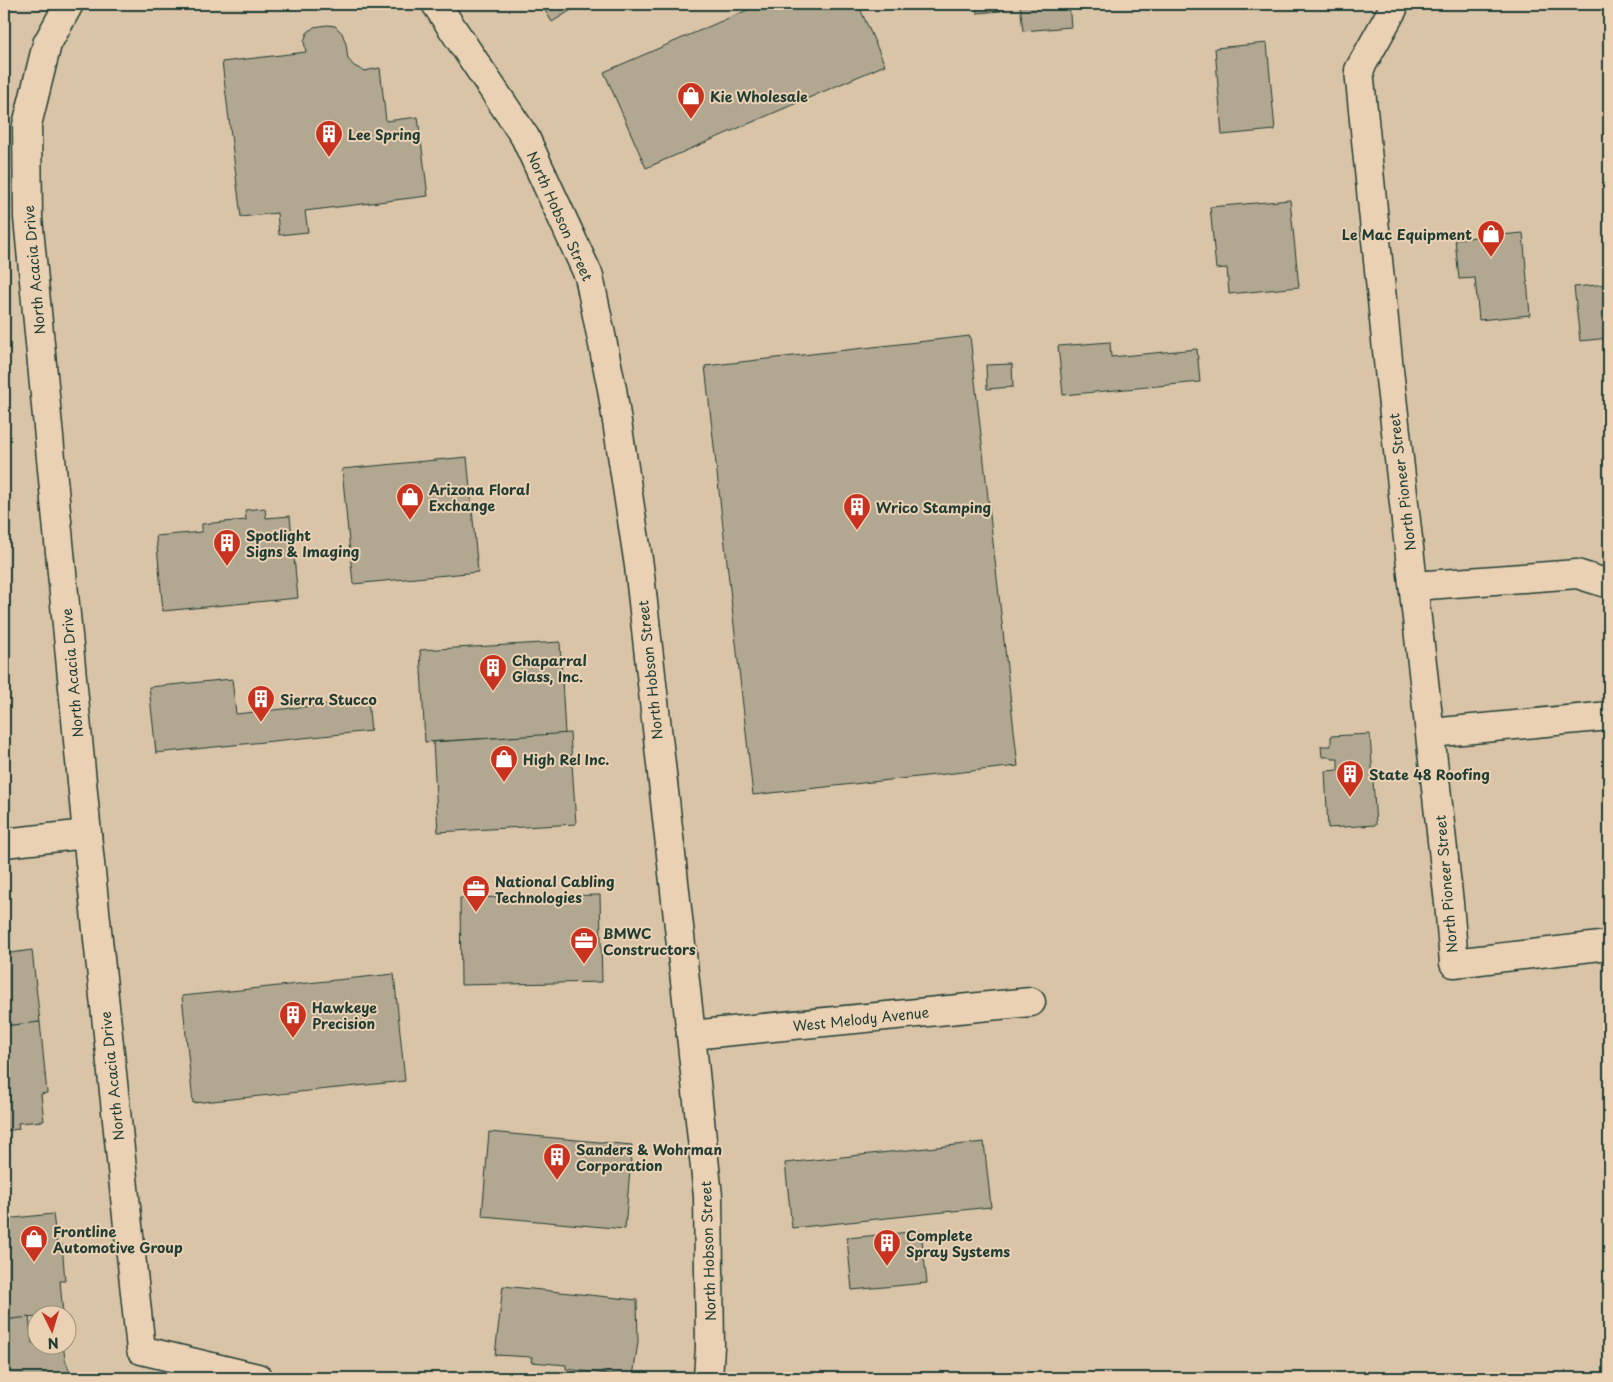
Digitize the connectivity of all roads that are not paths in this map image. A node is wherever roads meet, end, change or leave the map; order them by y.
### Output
1 (69, 4) edge
2 (436, 4) edge
3 (1393, 9) dead end
4 (1609, 584) edge
5 (1414, 586) junction
6 (1609, 716) edge
7 (1431, 733) junction
8 (87, 834) junction
9 (4, 843) edge
10 (1609, 945) edge
11 (1032, 1002) dead end
12 (691, 1035) junction
13 (258, 1378) edge
14 (708, 1378) edge

1 - 8 street, North Acacia Drive
2 - 12 street, North Hobson Street
3 - 5 street, North Pioneer Street
4 - 5 street
5 - 7 street, North Pioneer Street
6 - 7 street
7 - 10 street, North Pioneer Street
8 - 9 street
8 - 13 street, North Acacia Drive
11 - 12 street, West Melody Avenue
12 - 14 street, North Hobson Street

